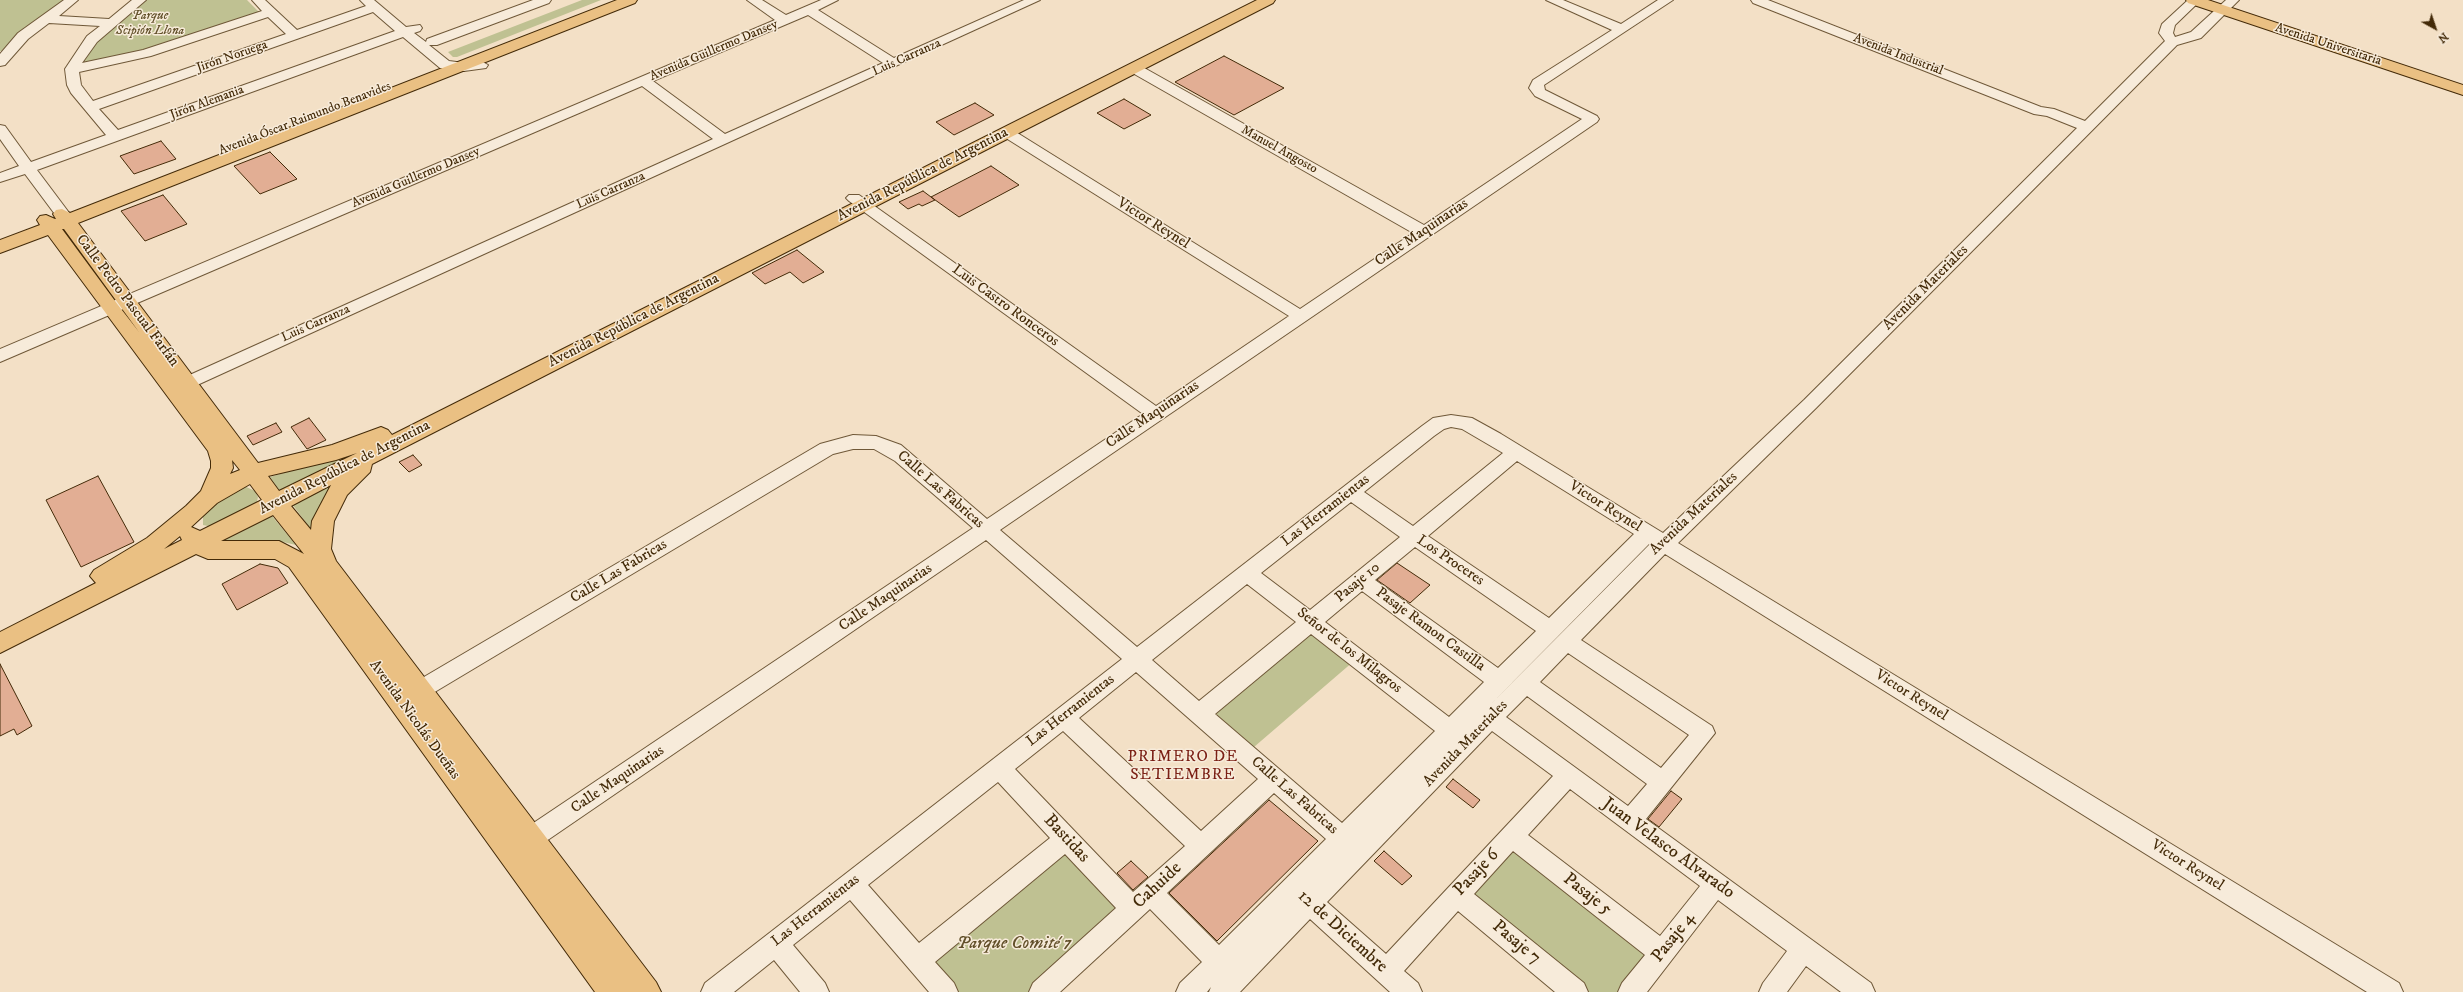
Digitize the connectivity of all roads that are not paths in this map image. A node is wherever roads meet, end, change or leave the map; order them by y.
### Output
1 (72, 0) edge
2 (140, 0) edge
3 (258, 0) edge
4 (545, 0) edge
5 (610, 0) edge
6 (630, 0) edge
7 (647, 0) edge
8 (753, 0) edge
9 (832, 0) edge
10 (1034, 0) edge
11 (1250, 0) edge
12 (1268, 0) edge
13 (1552, 0) edge
14 (1667, 0) edge
15 (1757, 0) edge
16 (2194, 0) edge
17 (374, 2) edge
18 (2225, 3) edge
19 (809, 10) junction
20 (270, 12) junction
21 (45, 19) junction
22 (785, 20) junction
23 (110, 23) junction
24 (1621, 29) junction
25 (410, 30) junction
26 (295, 35) junction
27 (432, 42) junction
28 (2172, 42) junction
29 (2365, 53) junction
30 (3, 56) edge
31 (453, 64) junction
32 (893, 64) junction
33 (481, 65) junction
34 (1134, 68) junction
35 (72, 69) junction
36 (644, 81) junction
37 (2463, 82) edge
38 (2463, 90) edge
39 (90, 106) junction
40 (2085, 129) junction
41 (1006, 132) junction
42 (2, 135) edge
43 (115, 136) junction
44 (723, 140) junction
45 (28, 168) junction
46 (0, 178) edge
47 (859, 202) junction
48 (57, 221) junction
49 (1424, 232) junction
50 (0, 238) edge
51 (0, 248) edge
52 (119, 306) junction
53 (1300, 316) junction
54 (0, 356) edge
55 (189, 382) junction
56 (1155, 414) junction
57 (1428, 431) joint
58 (387, 447) junction
59 (1516, 452) junction
60 (255, 472) junction
61 (1350, 492) junction
62 (276, 503) junction
63 (202, 505) junction
64 (986, 529) junction
65 (1413, 537) junction
66 (1655, 538) junction
67 (196, 544) junction
68 (325, 564) junction
69 (1247, 573) junction
70 (1362, 580) junction
71 (1311, 622) junction
72 (0, 628) edge
73 (1559, 635) junction
74 (0, 643) edge
75 (1136, 660) junction
76 (1499, 681) junction
77 (1526, 683) junction
78 (420, 690) junction
79 (1483, 712) junction
80 (1199, 714) junction
81 (1063, 717) junction
82 (1450, 730) junction
83 (1000, 767) junction
84 (1568, 775) junction
85 (1274, 779) junction
86 (1662, 782) junction
87 (1630, 821) junction
88 (1512, 836) junction
89 (531, 838) junction
90 (1342, 838) junction
91 (1066, 839) junction
92 (1201, 846) junction
93 (852, 884) junction
94 (1716, 884) junction
95 (1301, 895) junction
96 (1457, 895) junction
97 (1142, 901) junction
98 (584, 932) junction
99 (776, 943) junction
100 (1803, 949) junction
101 (1662, 953) junction
102 (918, 960) junction
103 (1219, 962) junction
104 (1386, 972) junction
105 (612, 992) edge
106 (646, 992) edge
107 (714, 992) edge
108 (816, 992) edge
109 (945, 992) edge
110 (1042, 992) edge
111 (1189, 992) edge
112 (1222, 992) edge
113 (1409, 992) edge
114 (1575, 992) edge
115 (1631, 992) edge
116 (1772, 992) edge
117 (1862, 992) edge
118 (2390, 992) edge

1 - 21 street
2 - 23 street
3 - 20 street
4 - 27 street
5 - 31 main road, Avenida Óscar Raimundo Benavides
6 - 31 main road, Avenida Óscar Raimundo Benavides
7 - 33 main road, Avenida Óscar Raimundo Benavides
8 - 22 street
9 - 19 street, Avenida Guillermo Dansey
10 - 32 street, Luis Carranza
11 - 47 main road, Avenida República de Argentina
12 - 34 main road, Avenida República de Argentina
13 - 24 street
14 - 24 street, Calle Maquinarias
15 - 40 street, Avenida Industrial
16 - 18 main road, Avenida Universitaria
16 - 28 street
17 - 25 street
17 - 26 street, Jirón Noruega
18 - 28 street, Avenida Materiales
18 - 29 main road, Avenida Universitaria
19 - 22 street, Avenida Guillermo Dansey
19 - 32 street
20 - 26 street
20 - 35 street
21 - 23 street
21 - 30 street
22 - 36 street, Avenida Guillermo Dansey
23 - 35 street
24 - 49 street, Calle Maquinarias
25 - 27 street
25 - 31 street
25 - 43 street, Jirón Alemania
26 - 39 street, Jirón Noruega
27 - 31 street
28 - 40 street, Avenida Materiales
29 - 37 main road, Avenida Universitaria
29 - 38 main road, Avenida Universitaria
31 - 33 street
31 - 48 main road, Avenida Óscar Raimundo Benavides
32 - 44 street, Luis Carranza
33 - 48 main road, Avenida Óscar Raimundo Benavides
34 - 41 main road, Avenida República de Argentina
34 - 49 street, Manuel Angosto
35 - 39 street
36 - 44 street
36 - 52 street, Avenida Guillermo Dansey
39 - 43 street
40 - 66 street, Avenida Materiales
41 - 47 main road, Avenida República de Argentina
41 - 53 street, Victor Reynel
42 - 45 street, Calle Pedro Pascual Farfán
43 - 45 street, Jirón Alemania
44 - 55 street, Luis Carranza
45 - 46 street, Jirón Alemania
45 - 48 street, Calle Pedro Pascual Farfán
47 - 56 street, Luis Castro Ronceros
47 - 58 main road, Avenida República de Argentina
47 - 60 main road, Avenida República de Argentina
48 - 50 main road, Avenida Óscar Raimundo Benavides
48 - 51 main road, Avenida Óscar Raimundo Benavides
48 - 52 main road, Calle Pedro Pascual Farfán
49 - 53 street, Calle Maquinarias
52 - 54 street, Avenida Guillermo Dansey
52 - 55 main road, Calle Pedro Pascual Farfán
52 - 63 main road, Calle Pedro Pascual Farfán
53 - 56 street, Calle Maquinarias
55 - 60 main road, Calle Pedro Pascual Farfán
56 - 64 street, Calle Maquinarias
57 - 59 street, Victor Reynel
57 - 61 street, Las Herramientas
58 - 62 main road, Avenida República de Argentina
58 - 68 main road
59 - 65 street, Pasaje 10
59 - 66 street, Victor Reynel
60 - 62 main road, Avenida Nicolás Dueñas
60 - 63 main road, Avenida República de Argentina
61 - 65 street, Los Proceres
61 - 69 street, Las Herramientas
62 - 67 main road, Avenida República de Argentina
62 - 68 main road, Avenida Nicolás Dueñas
63 - 67 main road
63 - 72 main road, Avenida República de Argentina
64 - 75 street, Calle Las Fabricas
64 - 78 street, Calle Las Fabricas
64 - 89 street, Calle Maquinarias
65 - 70 street, Pasaje 10
65 - 73 street, Los Proceres
66 - 73 street, Avenida Materiales
66 - 118 street, Victor Reynel
67 - 74 main road, Avenida República de Argentina
67 - 98 main road, Avenida Nicolás Dueñas
68 - 78 main road, Avenida Nicolás Dueñas
69 - 71 street, Señor de los Milagros
69 - 75 street, Las Herramientas
70 - 71 street, Pasaje 10
70 - 76 street, Pasaje Ramon Castilla
71 - 80 street, Pasaje 10
71 - 82 street, Señor de los Milagros
73 - 76 street, Avenida Materiales
73 - 77 street, Avenida Materiales
73 - 86 street, Los Proceres
75 - 80 street, Calle Las Fabricas
75 - 81 street, Las Herramientas
76 - 79 street, Avenida Materiales
77 - 79 street, Avenida Materiales
77 - 86 street
78 - 89 main road, Avenida Nicolás Dueñas
79 - 82 street, Avenida Materiales
79 - 84 street, Juan Velasco Alvarado
79 - 95 street, Avenida Materiales
80 - 85 street, Calle Las Fabricas
81 - 83 street, Las Herramientas
81 - 92 street
82 - 90 street, Avenida Materiales
83 - 91 street, Bastidas
83 - 93 street, Las Herramientas
84 - 87 street, Juan Velasco Alvarado
84 - 88 street, Pasaje 6
85 - 90 street, Calle Las Fabricas
85 - 92 street, Cahuide
86 - 87 street
87 - 94 street, Juan Velasco Alvarado
88 - 96 street, Pasaje 6
88 - 101 street, Pasaje 5
89 - 98 main road, Avenida Nicolás Dueñas
90 - 95 street, Avenida Materiales
91 - 97 street, Bastidas
91 - 102 street
92 - 97 street, Cahuide
93 - 99 street, Las Herramientas
93 - 102 street
94 - 100 street, Juan Velasco Alvarado
94 - 101 street, Pasaje 4
95 - 103 street, Avenida Materiales
95 - 104 street, 12 de Diciembre
95 - 112 street, Avenida Materiales
96 - 104 street, Pasaje 6
96 - 114 street, Pasaje 7
97 - 103 street, Bastidas
97 - 110 street, Cahuide
98 - 105 main road, Avenida Nicolás Dueñas
98 - 106 main road, Avenida Nicolás Dueñas
99 - 107 street, Las Herramientas
99 - 108 street
100 - 116 street
100 - 117 street, Juan Velasco Alvarado
101 - 115 street, Pasaje 4
102 - 109 street
103 - 111 street, Avenida Materiales
104 - 113 street, 12 de Diciembre

